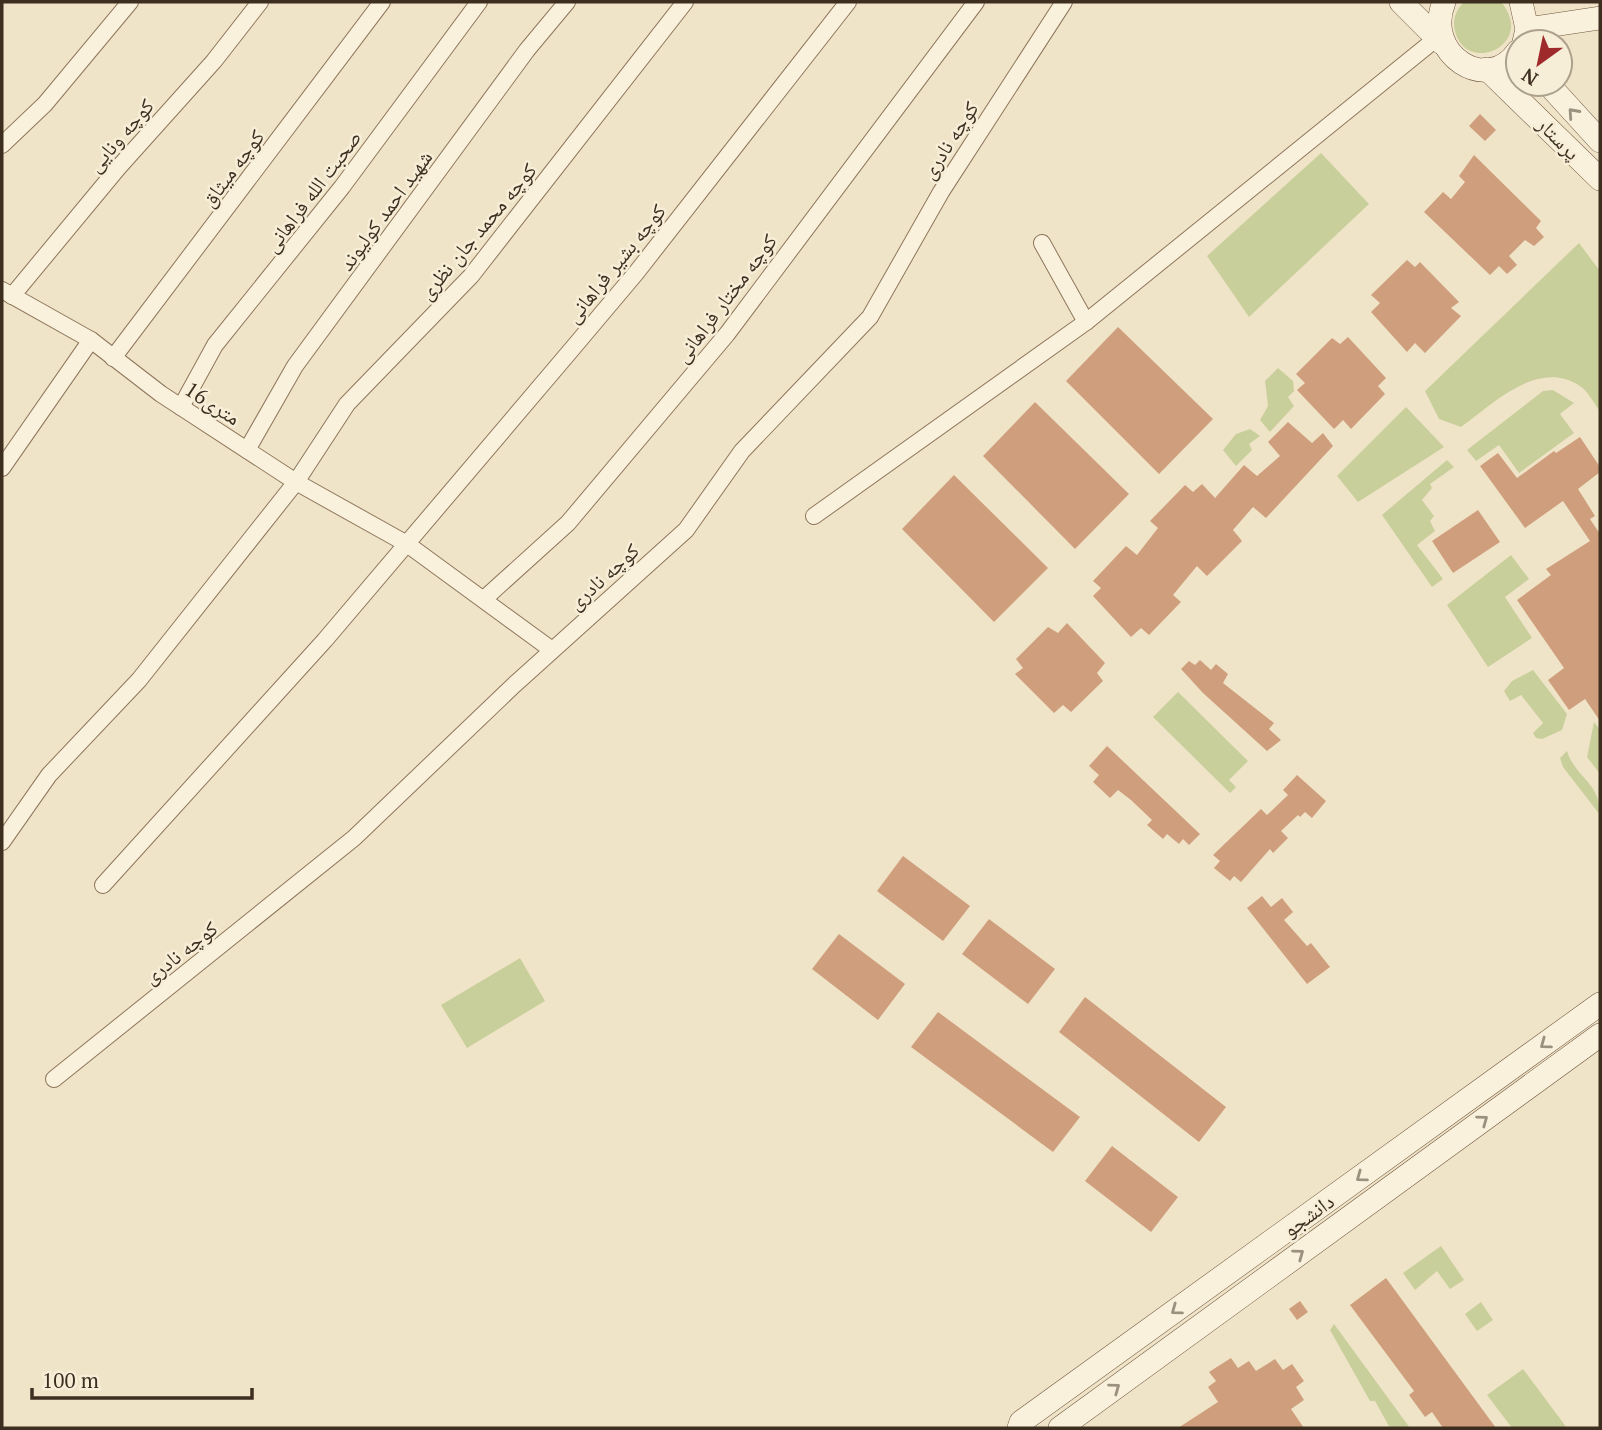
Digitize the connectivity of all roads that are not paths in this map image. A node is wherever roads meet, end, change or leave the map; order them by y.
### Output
1 (130, 2) edge
2 (260, 2) edge
3 (382, 2) edge
4 (479, 2) edge
5 (567, 2) edge
6 (685, 2) edge
7 (848, 2) edge
8 (976, 2) edge
9 (1064, 2) edge
10 (1401, 2) edge
11 (1444, 2) edge
12 (1521, 2) edge
13 (1600, 18) edge
14 (1525, 28) edge
15 (1559, 28) edge
16 (1437, 42) junction
17 (1504, 63) edge
18 (1488, 69) junction
19 (1561, 98) edge
20 (1600, 141) edge
21 (2, 145) edge
22 (1600, 179) edge
23 (1042, 243) dead end
24 (7, 293) edge
25 (1086, 322) junction
26 (91, 340) junction
27 (113, 358) junction
28 (181, 407) junction
29 (247, 450) junction
30 (2, 468) edge
31 (296, 482) junction
32 (814, 516) dead end
33 (407, 544) junction
34 (484, 599) junction
35 (552, 650) junction
36 (2, 842) edge
37 (103, 885) dead end
38 (1600, 1004) edge
39 (1600, 1035) edge
40 (54, 1079) dead end
41 (1019, 1428) edge
42 (1060, 1428) edge

1 - 21 street
2 - 24 street, کوچه ونایی
3 - 27 street, کوچه میثاق
4 - 28 street, صحبت الله فراهانی
5 - 29 street, شهید احمد کولیوند
6 - 31 street, کوچه محمد جان نظری
7 - 33 street, کوچه بشیر فراهانی
8 - 34 street, کوچه مختار فراهانی
9 - 35 street, کوچه نادری
10 - 16 main road
11 - 16 main road
12 - 14 main road
13 - 15 main road
16 - 18 main road
16 - 25 street
17 - 18 main road
18 - 22 main road, پرستار
20 -> 19 main road, پرستار
23 - 25 street
24 - 26 street, 16متری
25 - 32 street
26 - 27 street, 16متری
26 - 30 street
27 - 28 street, 16متری
28 - 29 street, 16متری
29 - 31 street, 16متری
31 - 33 street, 16متری
31 - 36 street, کوچه محمد جان نظری
33 - 34 street, 16متری
33 - 37 street, کوچه بشیر فراهانی
34 - 35 street, 16متری
35 - 40 street, کوچه نادری
38 -> 41 main road, دانشجو
42 -> 39 main road, دانشجو

